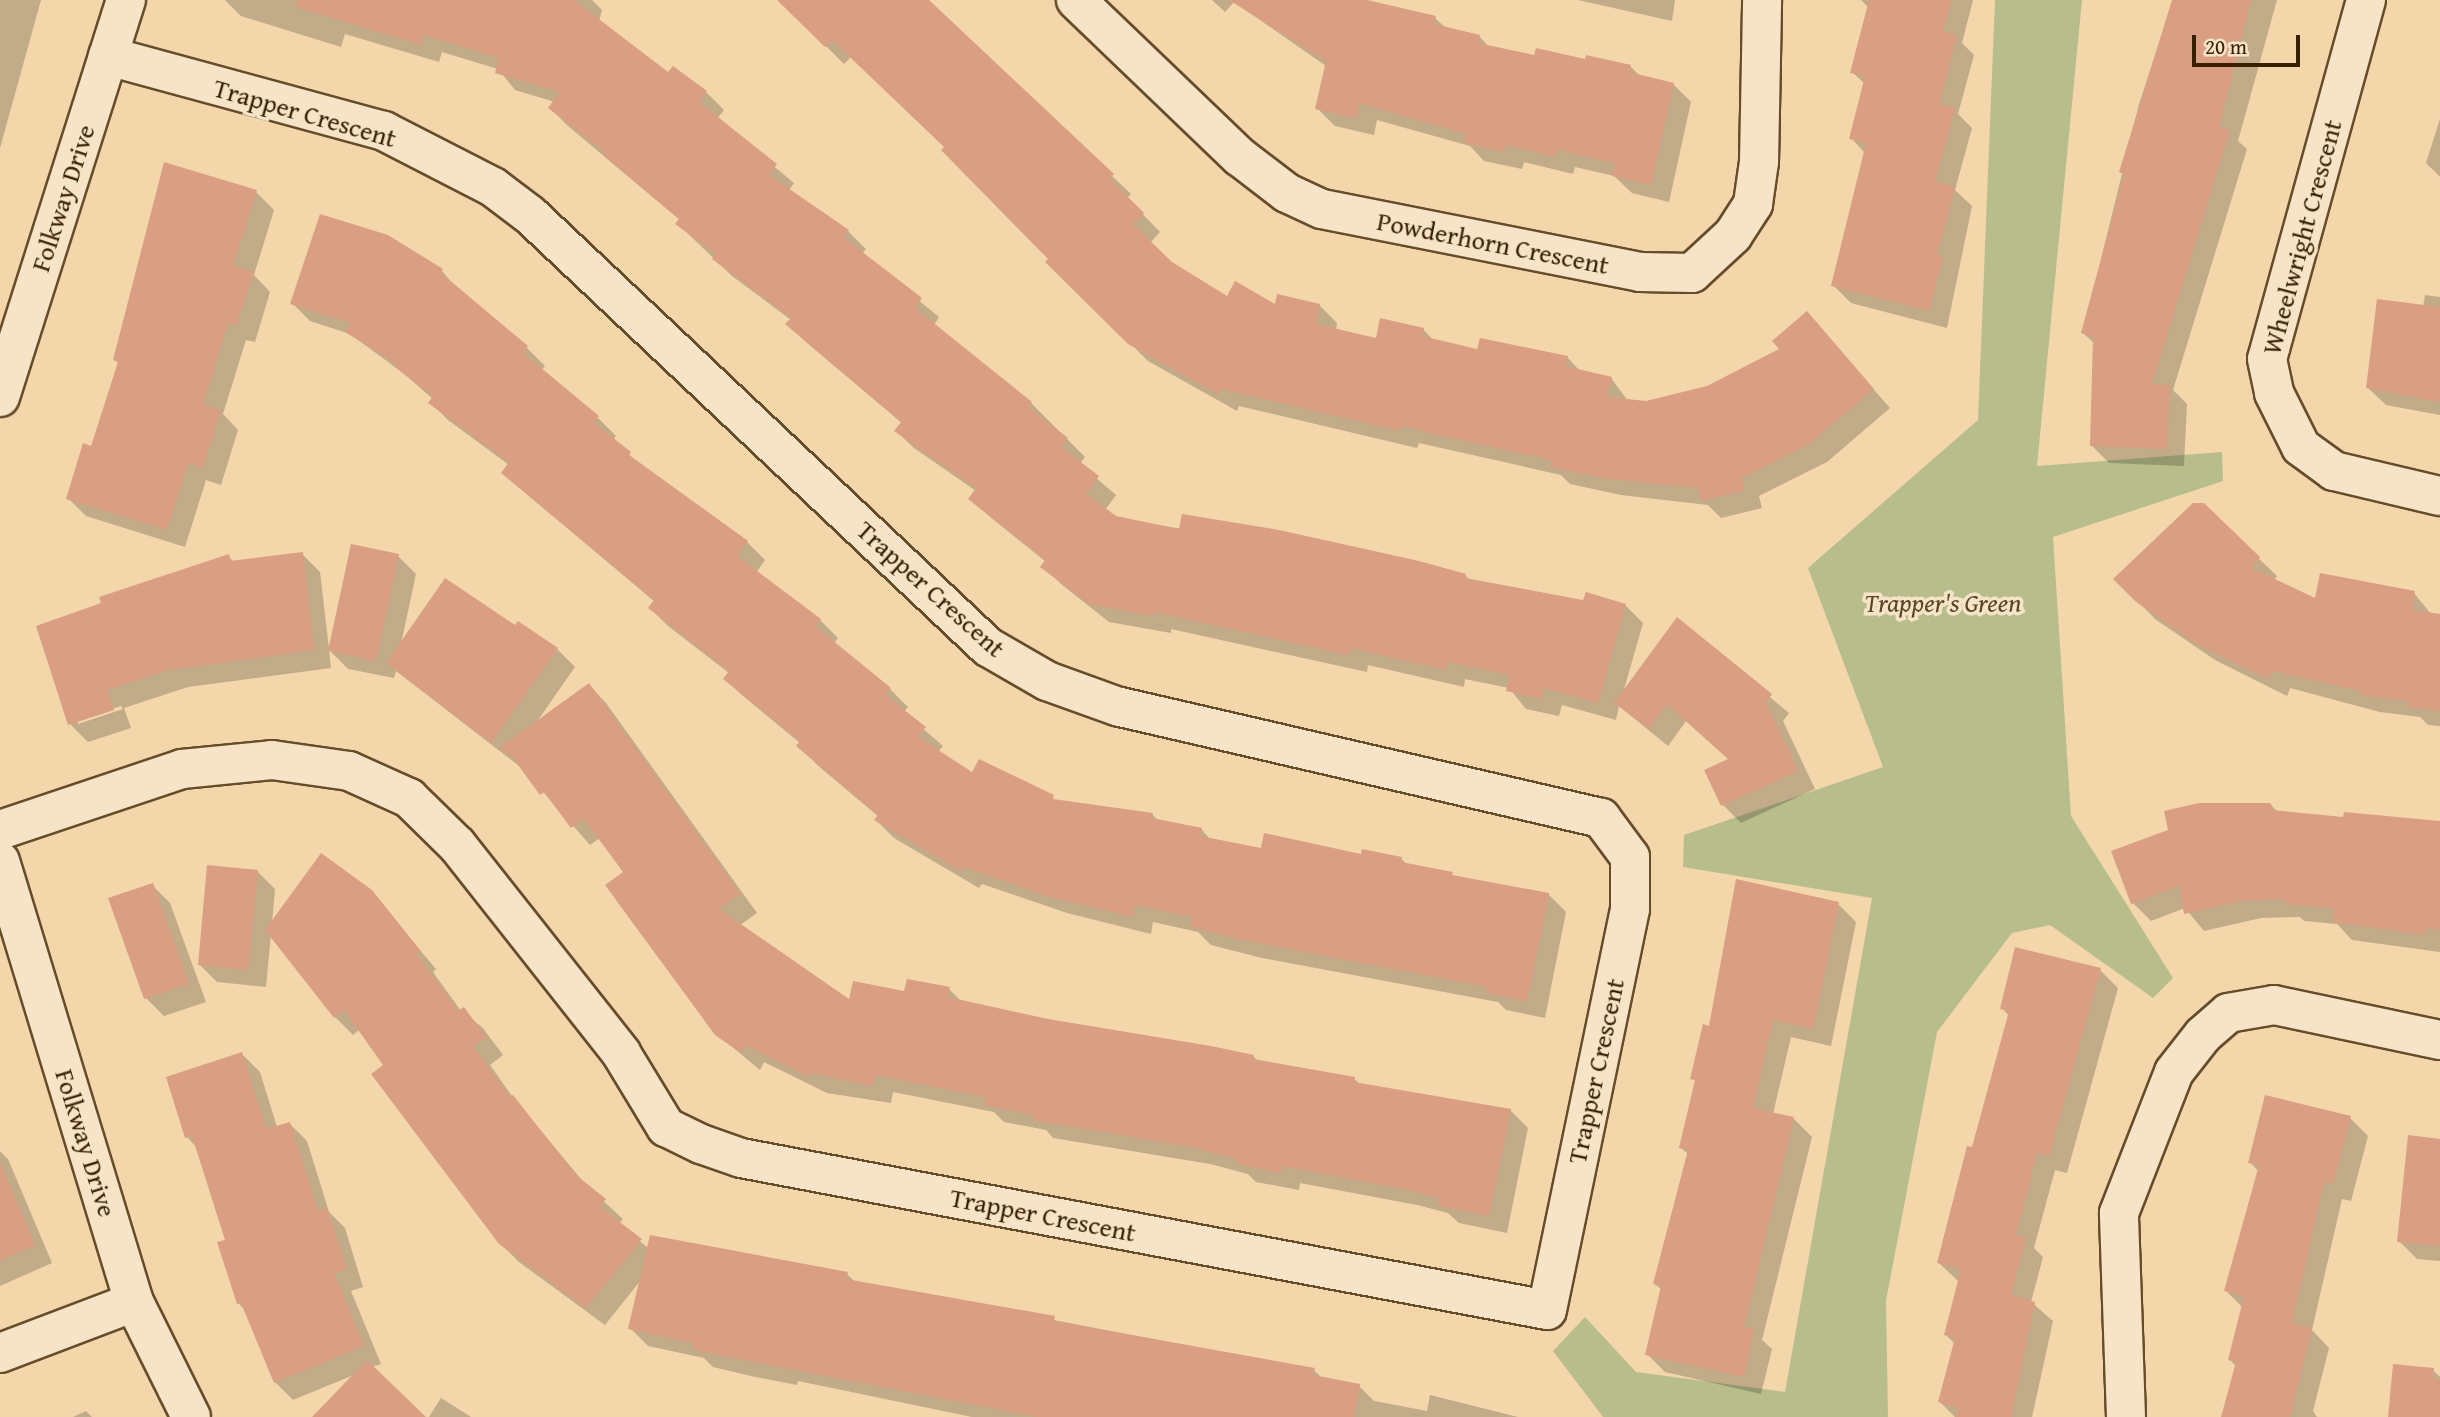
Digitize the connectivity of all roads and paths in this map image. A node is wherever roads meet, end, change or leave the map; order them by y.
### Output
1 (126, 0) edge
2 (1076, 0) edge
3 (1762, 0) edge
4 (2367, 0) edge
5 (108, 56) junction
6 (0, 397) edge
7 (2440, 496) edge
8 (0, 830) edge
9 (0, 861) edge
10 (2440, 1040) edge
11 (134, 1302) junction
12 (0, 1353) edge
13 (191, 1417) edge
14 (2126, 1417) edge

1 - 5 street, Folkway Drive
2 - 3 street, Powderhorn Crescent
4 - 7 street, Wheelwright Crescent
5 - 6 street, Folkway Drive
5 - 8 street, Trapper Crescent
9 - 11 street, Folkway Drive
10 - 14 street
11 - 12 street
11 - 13 street, Folkway Drive

